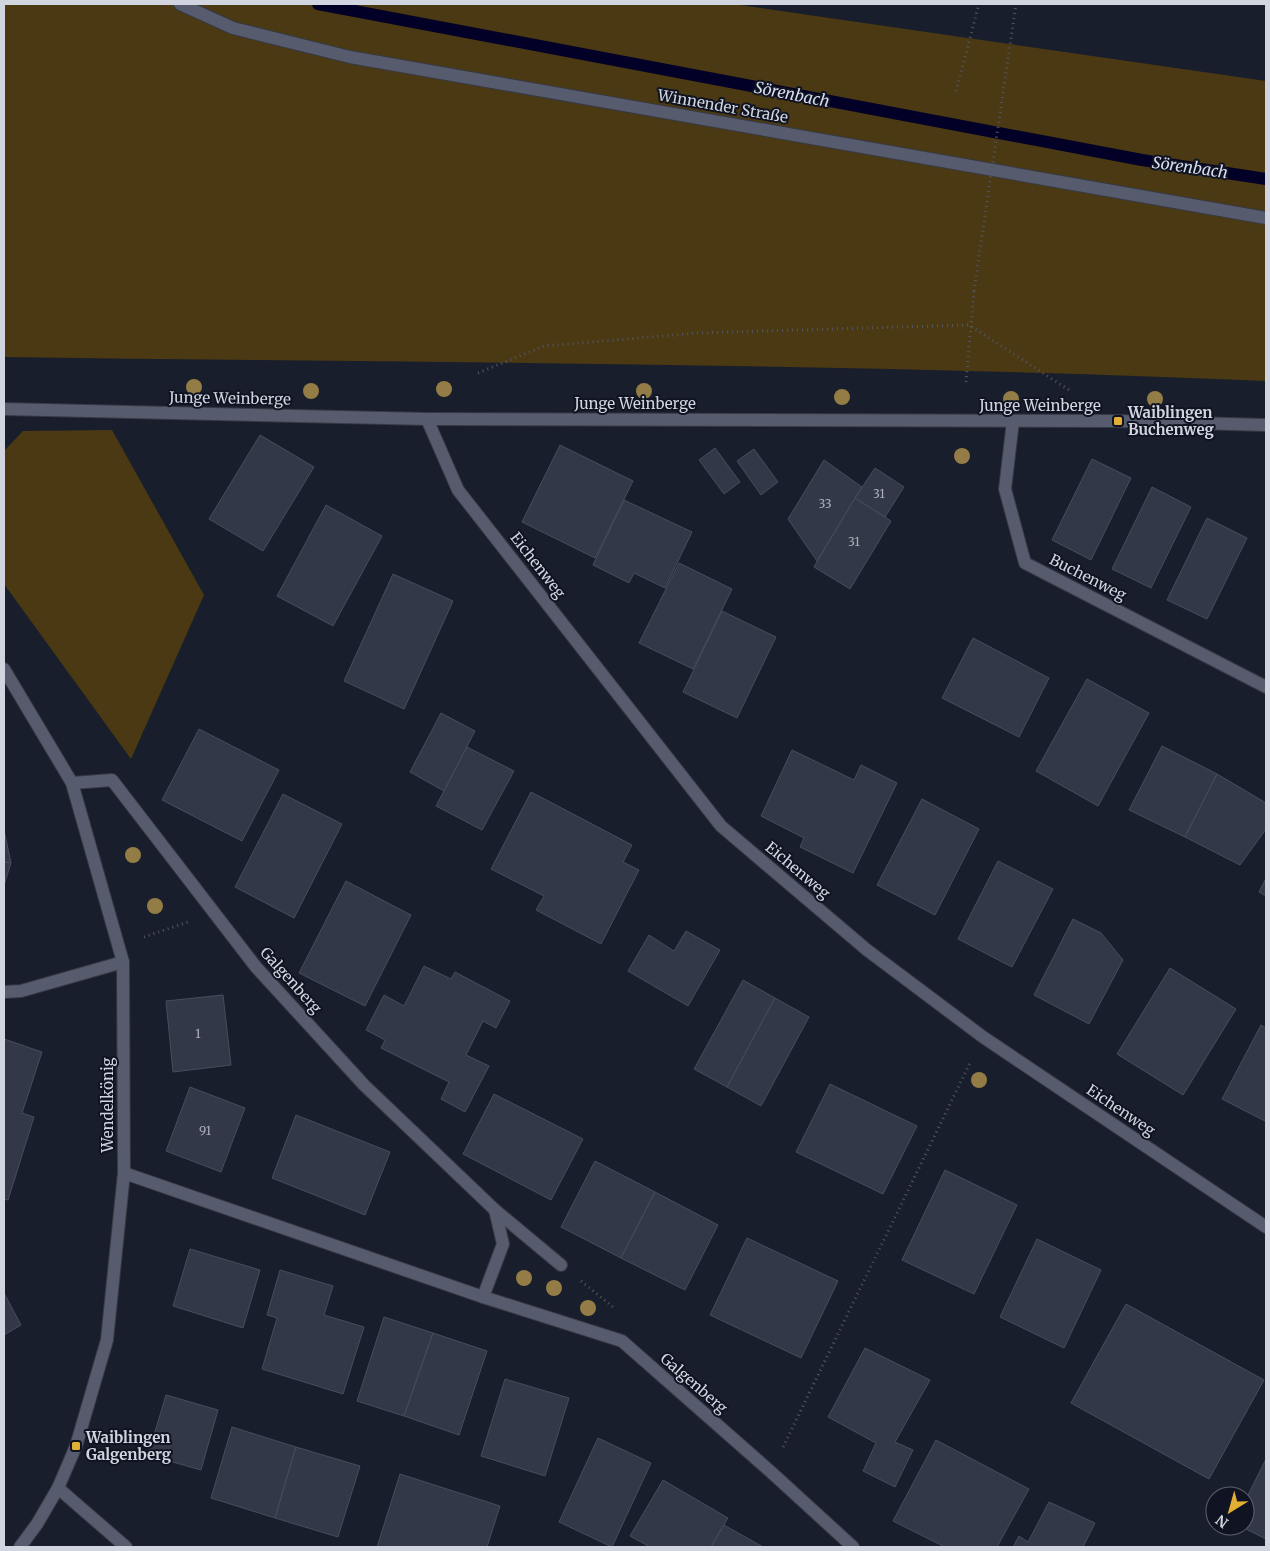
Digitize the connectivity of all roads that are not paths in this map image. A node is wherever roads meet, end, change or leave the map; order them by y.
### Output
1 (180, 4) edge
2 (1266, 218) edge
3 (4, 409) edge
4 (427, 419) junction
5 (1013, 421) junction
6 (1266, 425) edge
7 (4, 669) edge
8 (1266, 687) edge
9 (72, 783) junction
10 (122, 962) junction
11 (4, 992) edge
12 (124, 1173) junction
13 (495, 1210) junction
14 (1266, 1227) edge
15 (561, 1265) road end
16 (483, 1297) junction
17 (58, 1488) junction
18 (20, 1547) edge
19 (126, 1547) edge
20 (852, 1547) edge

1 - 2 street, Winnender Straße
3 - 4 street, Junge Weinberge
4 - 5 street, Junge Weinberge
4 - 14 street, Eichenweg
5 - 6 street, Junge Weinberge
5 - 8 street, Buchenweg
7 - 9 street, Wendelkönig
9 - 10 street, Wendelkönig
9 - 13 street, Galgenberg
10 - 11 street
10 - 12 street, Wendelkönig
12 - 16 street, Galgenberg
12 - 17 street, Wendelkönig
13 - 15 street, Galgenberg
13 - 16 street
16 - 20 street, Galgenberg
17 - 18 street, Wendelkönig
17 - 19 street

